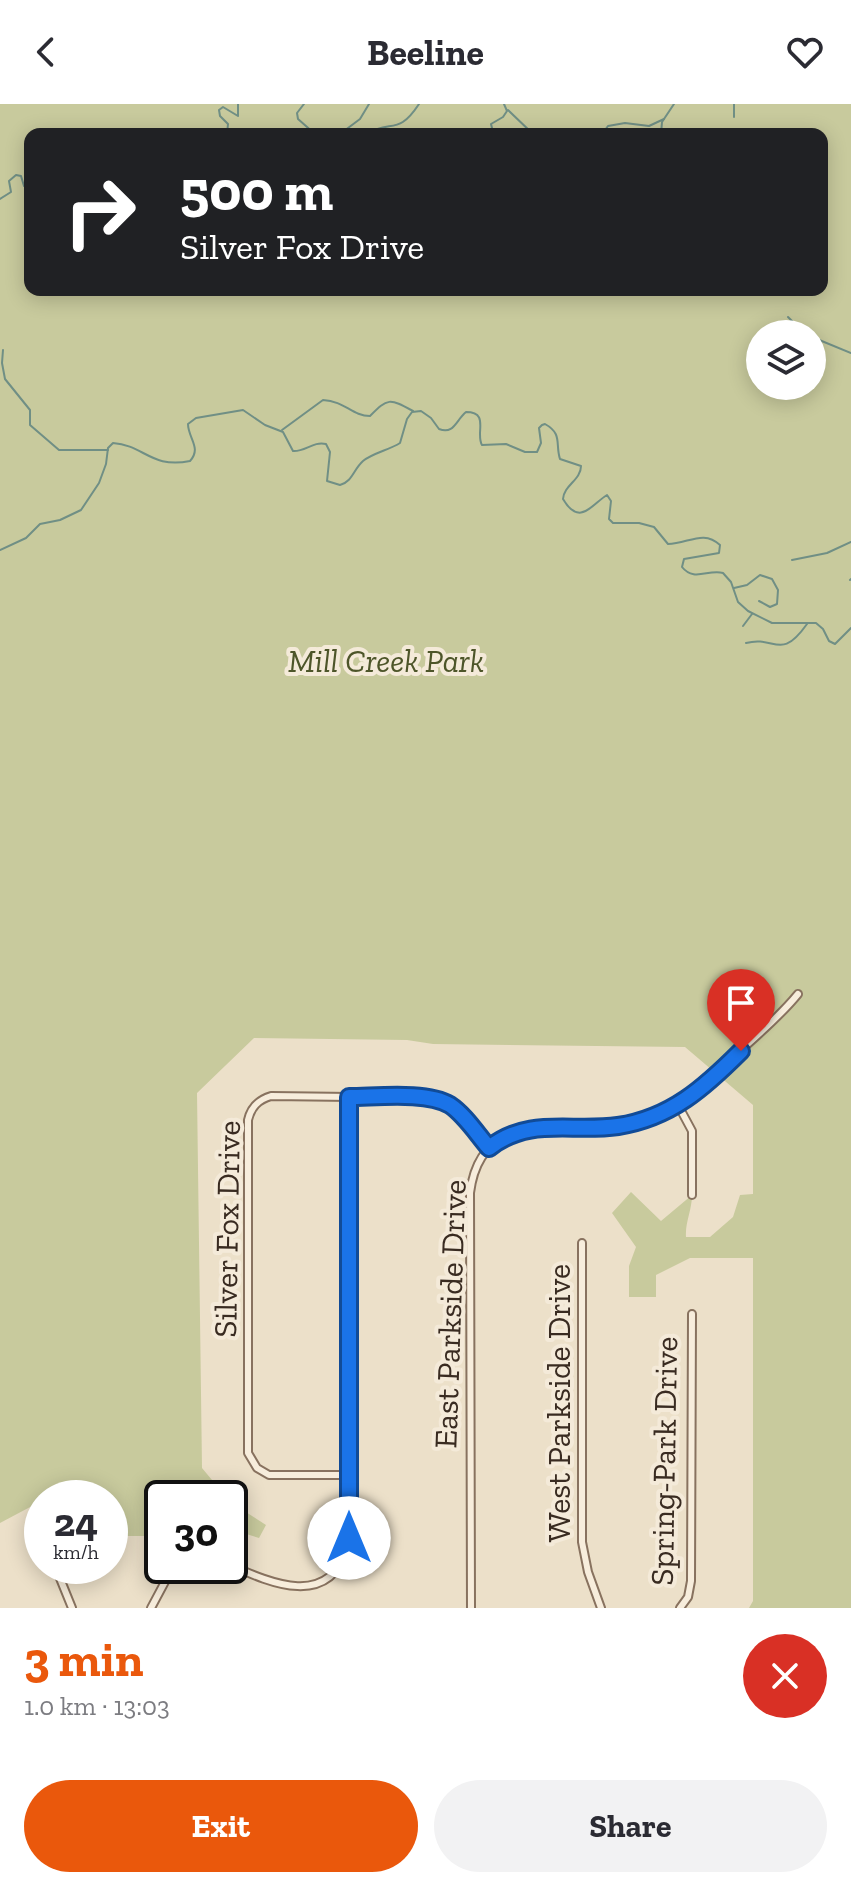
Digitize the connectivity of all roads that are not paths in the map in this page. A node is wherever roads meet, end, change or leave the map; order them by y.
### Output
1 (798, 994) dead end
2 (349, 1097) junction
3 (678, 1105) junction
4 (489, 1148) junction
5 (692, 1195) dead end
6 (582, 1243) dead end
7 (692, 1314) dead end
8 (349, 1475) junction
9 (248, 1572) edge
10 (60, 1584) edge
11 (164, 1584) edge
12 (72, 1608) edge
13 (151, 1608) edge
14 (471, 1608) edge
15 (601, 1608) edge
16 (680, 1608) edge

1 - 3 street, East Parkside Drive
2 - 4 street, Silver Fox Drive
2 - 8 street
2 - 8 street, Silver Fox Drive
3 - 4 street, East Parkside Drive
3 - 5 street
4 - 14 street, East Parkside Drive
6 - 15 street, West Parkside Drive
7 - 16 street, Spring-Park Drive
8 - 9 street
10 - 12 street
11 - 13 street

